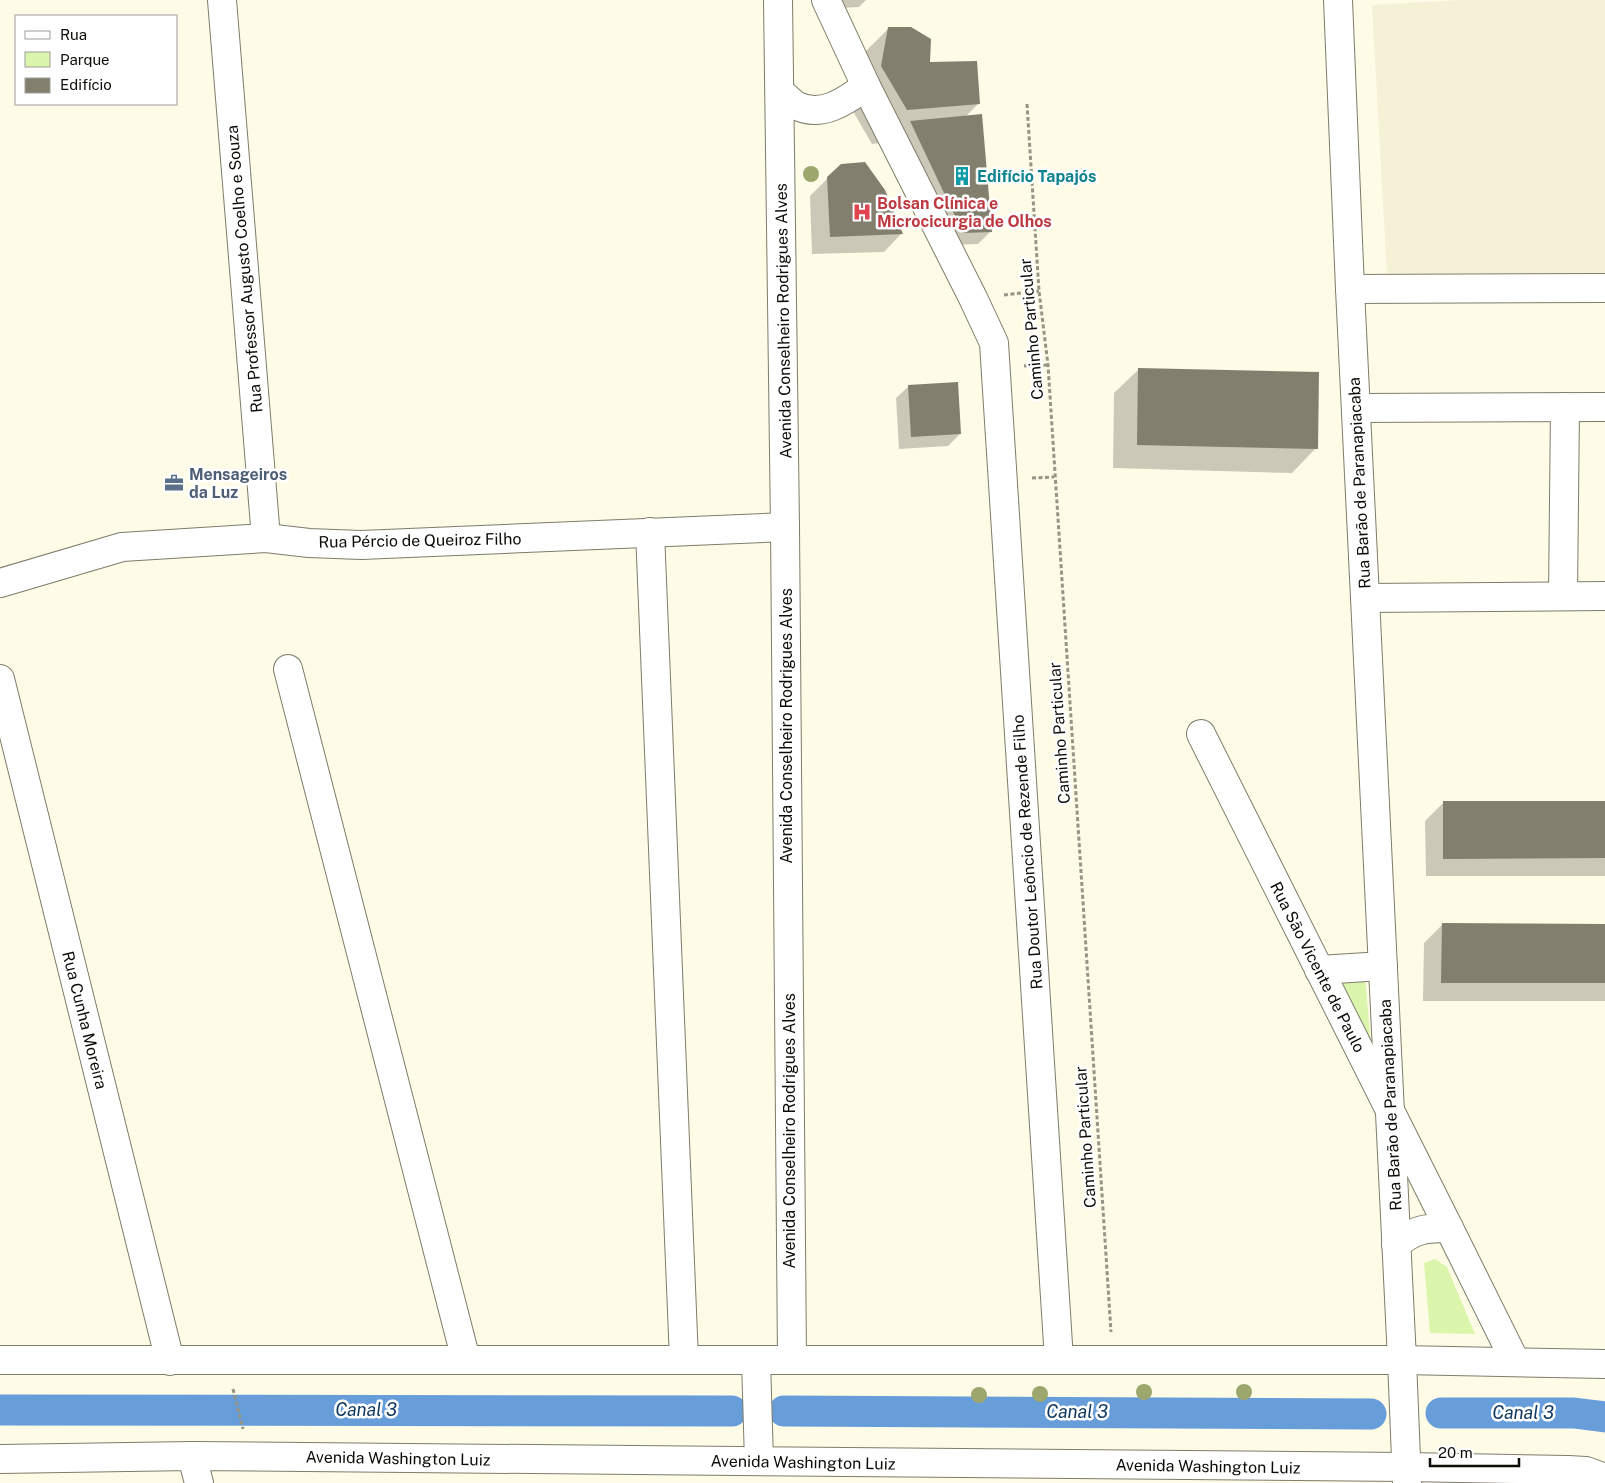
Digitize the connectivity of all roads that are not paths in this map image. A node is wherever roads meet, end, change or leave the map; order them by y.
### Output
1 (222, 0) edge
2 (778, 0) edge
3 (826, 0) edge
4 (1338, 0) edge
5 (866, 86) junction
6 (780, 92) junction
7 (1605, 288) edge
8 (1350, 289) junction
9 (1566, 407) junction
10 (1605, 407) edge
11 (1356, 408) junction
12 (785, 527) junction
13 (650, 532) junction
14 (266, 538) junction
15 (0, 583) edge
16 (1563, 596) junction
17 (1605, 596) edge
18 (1365, 598) junction
19 (288, 668) dead end
20 (0, 679) edge
21 (1201, 734) dead end
22 (1383, 966) junction
23 (1319, 970) junction
24 (1390, 1112) junction
25 (1449, 1228) junction
26 (1396, 1244) junction
27 (0, 1360) edge
28 (170, 1360) junction
29 (466, 1360) junction
30 (684, 1360) junction
31 (756, 1360) junction
32 (792, 1360) junction
33 (1059, 1360) junction
34 (1402, 1360) junction
35 (1515, 1361) junction
36 (1605, 1364) edge
37 (192, 1456) junction
38 (0, 1459) edge
39 (759, 1461) junction
40 (1407, 1475) edge
41 (1605, 1478) edge
42 (199, 1483) edge

1 - 14 street, Rua Professor Augusto Coelho e Souza
2 - 6 street, Avenida Conselheiro Rodrigues Alves
3 - 5 street
4 - 8 street, Rua Barão de Paranapiacaba
5 - 6 street
5 - 33 street, Rua Doutor Leôncio de Rezende Filho
6 - 12 street, Avenida Conselheiro Rodrigues Alves
7 - 8 street
8 - 11 street, Rua Barão de Paranapiacaba
9 - 10 street
9 - 11 street
9 - 16 street
11 - 18 street, Rua Barão de Paranapiacaba
12 - 13 street, Rua Pércio de Queiroz Filho
12 - 32 street, Avenida Conselheiro Rodrigues Alves
13 - 14 street, Rua Pércio de Queiroz Filho
13 - 30 street
14 - 15 street, Rua Pércio de Queiroz Filho
16 - 17 street
16 - 18 street
18 - 22 street, Rua Barão de Paranapiacaba
19 - 29 street
20 - 28 street, Rua Cunha Moreira
21 - 23 street, Rua São Vicente de Paulo
22 - 23 street
22 - 24 street, Rua Barão de Paranapiacaba
23 - 24 street, Rua São Vicente de Paulo
24 - 25 street, Rua São Vicente de Paulo
24 - 26 street, Rua Barão de Paranapiacaba
25 - 26 street, Rua Barão de Paranapiacaba
25 - 35 street, Rua São Vicente de Paulo
26 - 34 street, Rua Barão de Paranapiacaba
27 - 28 street
28 - 29 street
29 - 30 street
30 - 31 street
31 - 32 street
31 - 39 street
32 - 33 street
33 - 34 street
34 - 35 street
34 - 40 street, Rua Barão de Paranapiacaba
35 - 36 street
37 - 38 street, Avenida Washington Luiz
37 - 39 street, Avenida Washington Luiz
37 - 42 street
39 - 40 street, Avenida Washington Luiz
40 - 41 street, Avenida Washington Luiz

